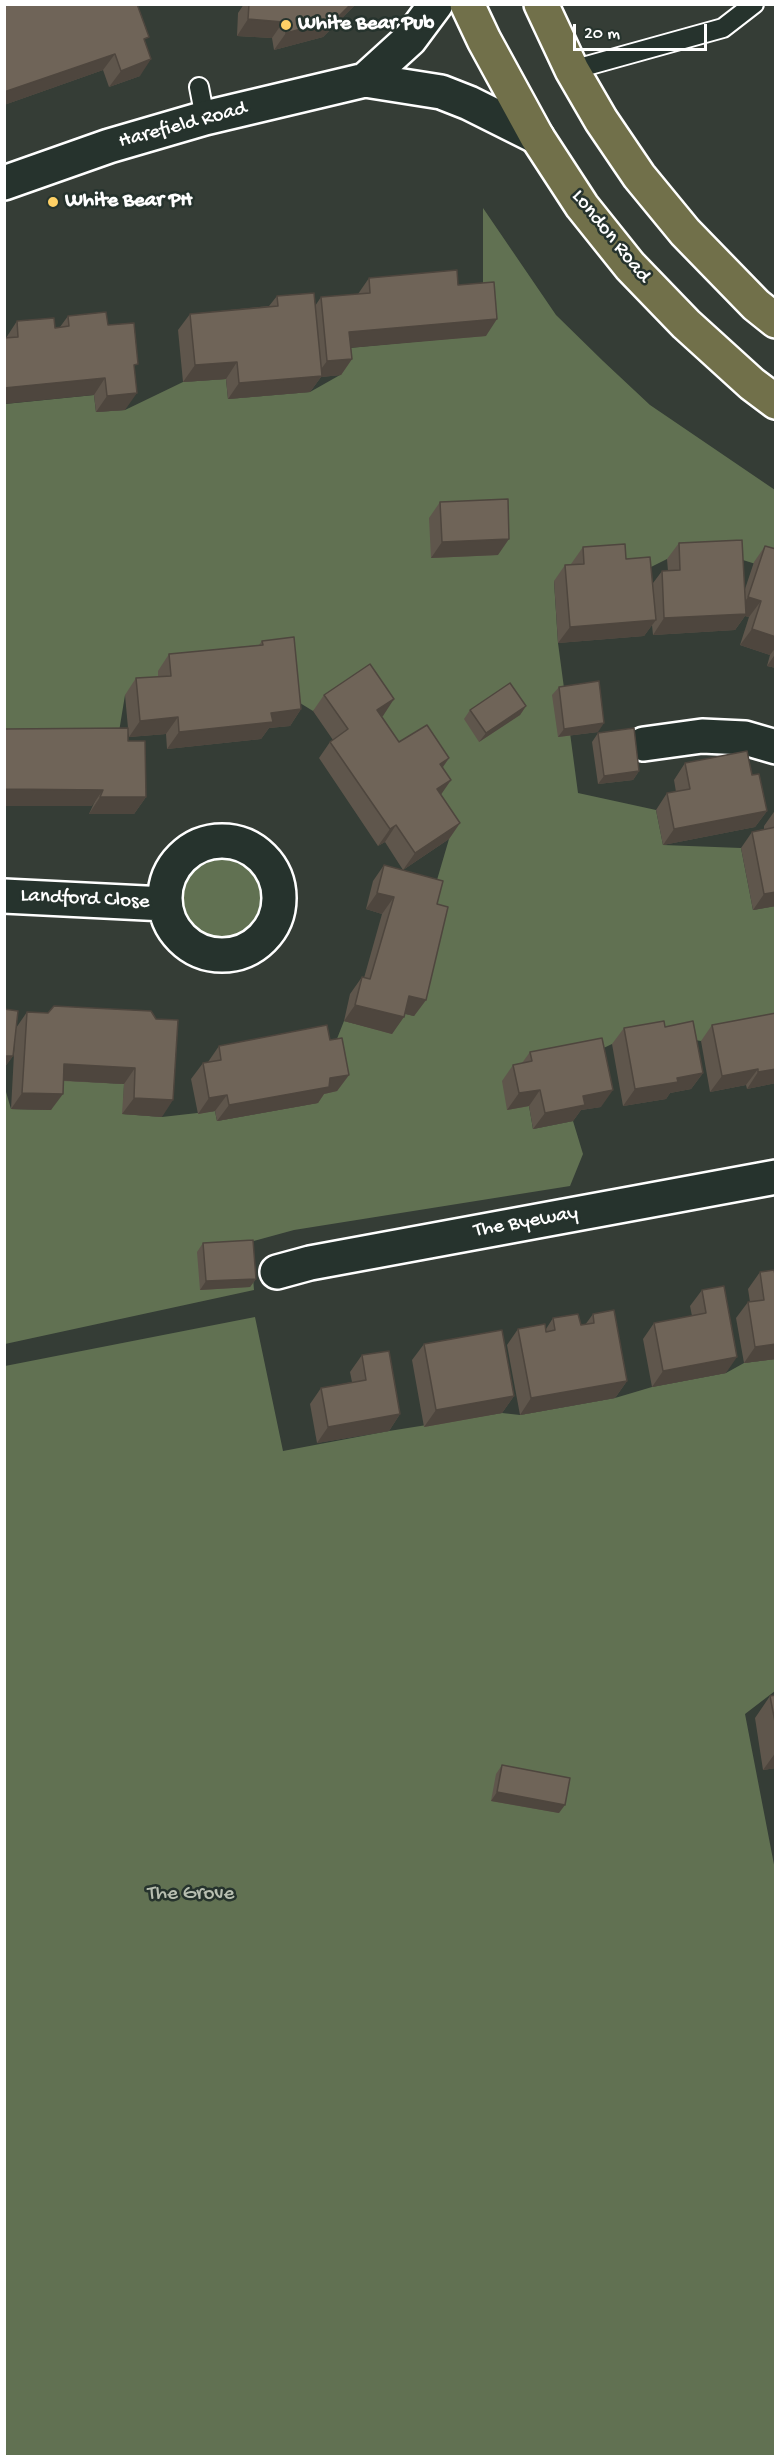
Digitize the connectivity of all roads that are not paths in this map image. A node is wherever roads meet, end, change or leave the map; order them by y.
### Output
1 (436, 4) edge
2 (467, 4) edge
3 (541, 4) edge
4 (754, 4) edge
5 (573, 70) junction
6 (365, 80) junction
7 (199, 87) dead end
8 (206, 118) junction
9 (537, 137) junction
10 (4, 183) edge
11 (776, 321) edge
12 (776, 402) edge
13 (644, 744) dead end
14 (776, 747) edge
15 (4, 896) edge
16 (165, 904) dead end
17 (776, 1177) edge
18 (277, 1272) dead end

1 - 6 street, Harefield Road
2 - 9 main road, London Road
3 - 5 main road
4 - 5 lane
5 - 11 main road
6 - 8 street, Harefield Road
6 - 9 street, Harefield Road
7 - 8 lane
8 - 10 street, Harefield Road
9 - 12 main road, London Road
13 - 14 street
15 - 16 street, Landford Close
17 - 18 street, The Byeway

